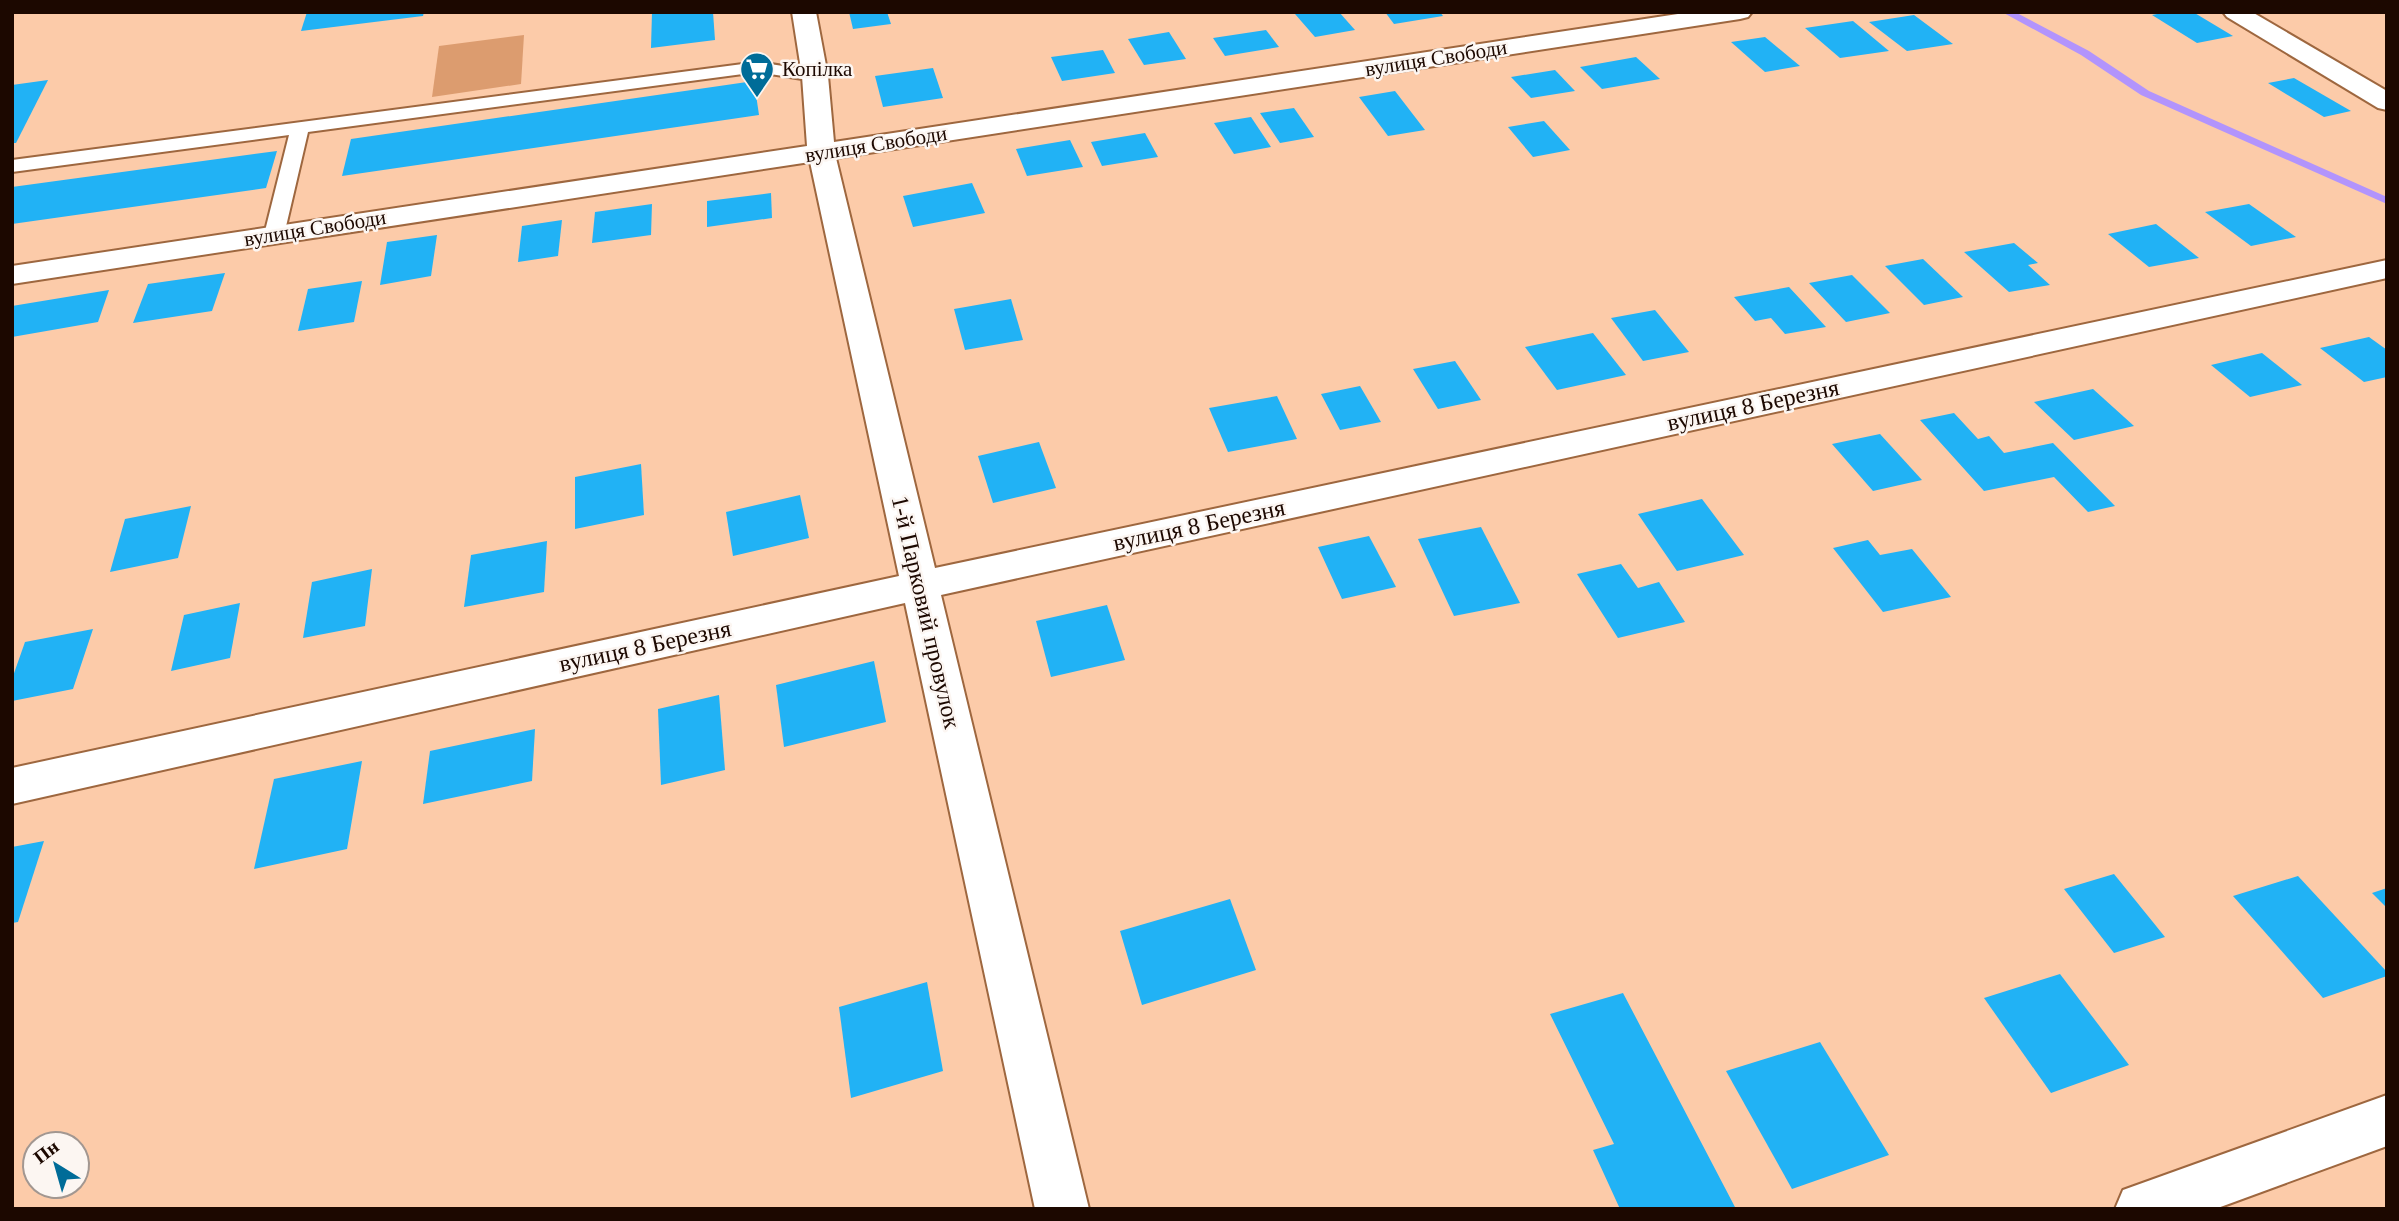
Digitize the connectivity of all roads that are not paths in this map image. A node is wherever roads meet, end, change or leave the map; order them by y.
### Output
1 (804, 12) edge
2 (1740, 12) edge
3 (2235, 12) edge
4 (815, 76) junction
5 (2387, 103) edge
6 (300, 128) junction
7 (821, 152) junction
8 (12, 166) edge
9 (274, 234) junction
10 (2387, 268) edge
11 (12, 275) edge
12 (921, 585) junction
13 (12, 786) edge
14 (2387, 1120) edge
15 (1062, 1209) edge
16 (2142, 1209) edge

1 - 4 street, 1-й Парковий провулок
2 - 7 street, вулиця Свободи
3 - 5 street
4 - 6 lane
4 - 7 street, 1-й Парковий провулок
6 - 8 lane
6 - 9 lane
7 - 9 street, вулиця Свободи
7 - 12 street, 1-й Парковий провулок
9 - 11 street, вулиця Свободи
10 - 12 street, вулиця 8 Березня
12 - 13 street, вулиця 8 Березня
12 - 15 street, 1-й Парковий провулок
14 - 16 street

